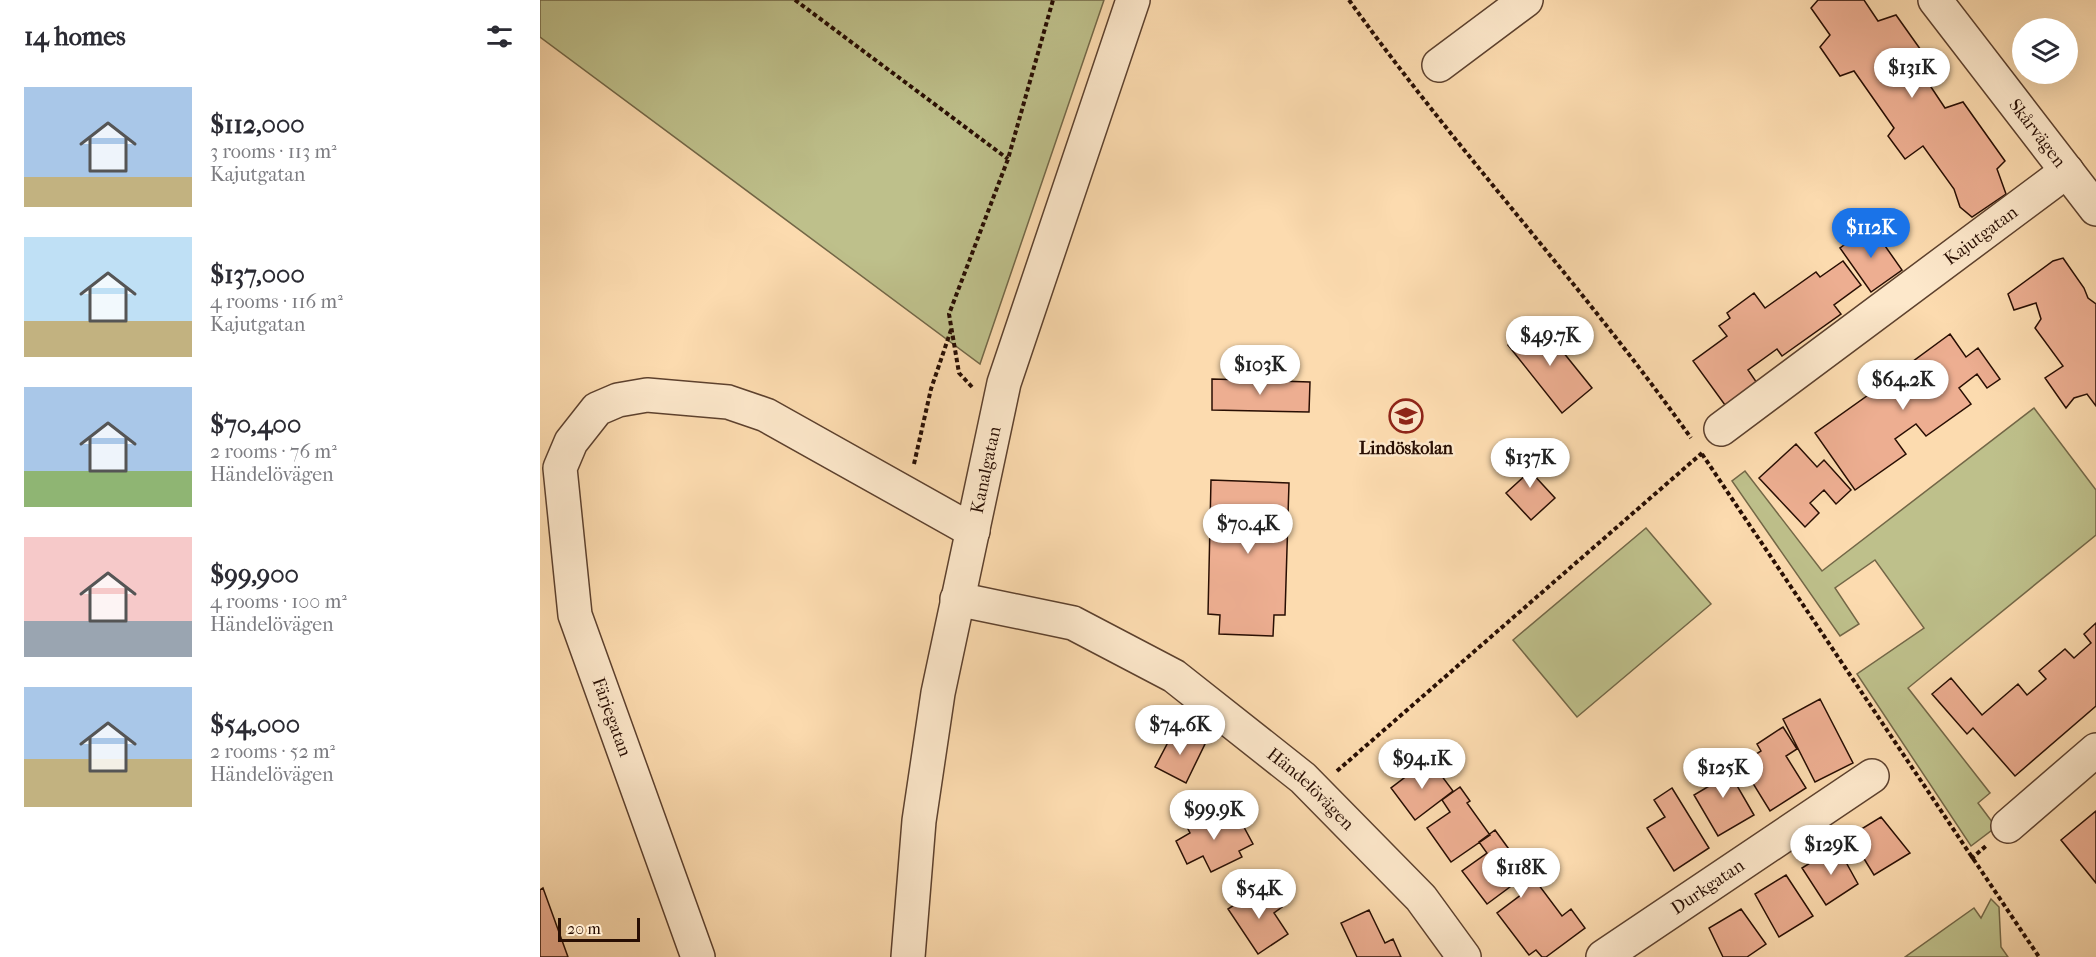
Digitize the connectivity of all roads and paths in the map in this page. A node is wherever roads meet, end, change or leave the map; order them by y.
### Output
1 (795, 0) edge
2 (1053, 0) edge
3 (1133, 0) edge
4 (1349, 0) edge
5 (1526, 0) edge
6 (1935, 0) edge
7 (1439, 65) dead end
8 (1008, 159) junction
9 (2067, 171) junction
10 (2096, 209) edge
11 (951, 328) junction
12 (997, 414) junction
13 (1711, 441) junction
14 (907, 494) junction
15 (973, 531) junction
16 (957, 599) junction
17 (2096, 750) edge
18 (1872, 776) dead end
19 (1315, 790) junction
20 (2008, 826) dead end
21 (698, 957) edge
22 (908, 957) edge
23 (1464, 957) edge
24 (1603, 957) edge
25 (2039, 957) edge

1 - 8 path
2 - 8 path
3 - 12 street, Kanalgatan
4 - 13 path
5 - 7 street
6 - 9 street, Skårvägen
8 - 11 path
9 - 10 street, Skårvägen
9 - 13 street, Kajutgatan
11 - 12 path
11 - 14 path
12 - 15 street, Kanalgatan
13 - 19 path
13 - 25 path
14 - 15 street
14 - 21 street, Färjegatan
15 - 16 street, Kanalgatan
16 - 19 street, Händelövägen
16 - 22 street, Kanalgatan
17 - 20 street
18 - 24 street, Durkgatan
19 - 23 street, Händelövägen

